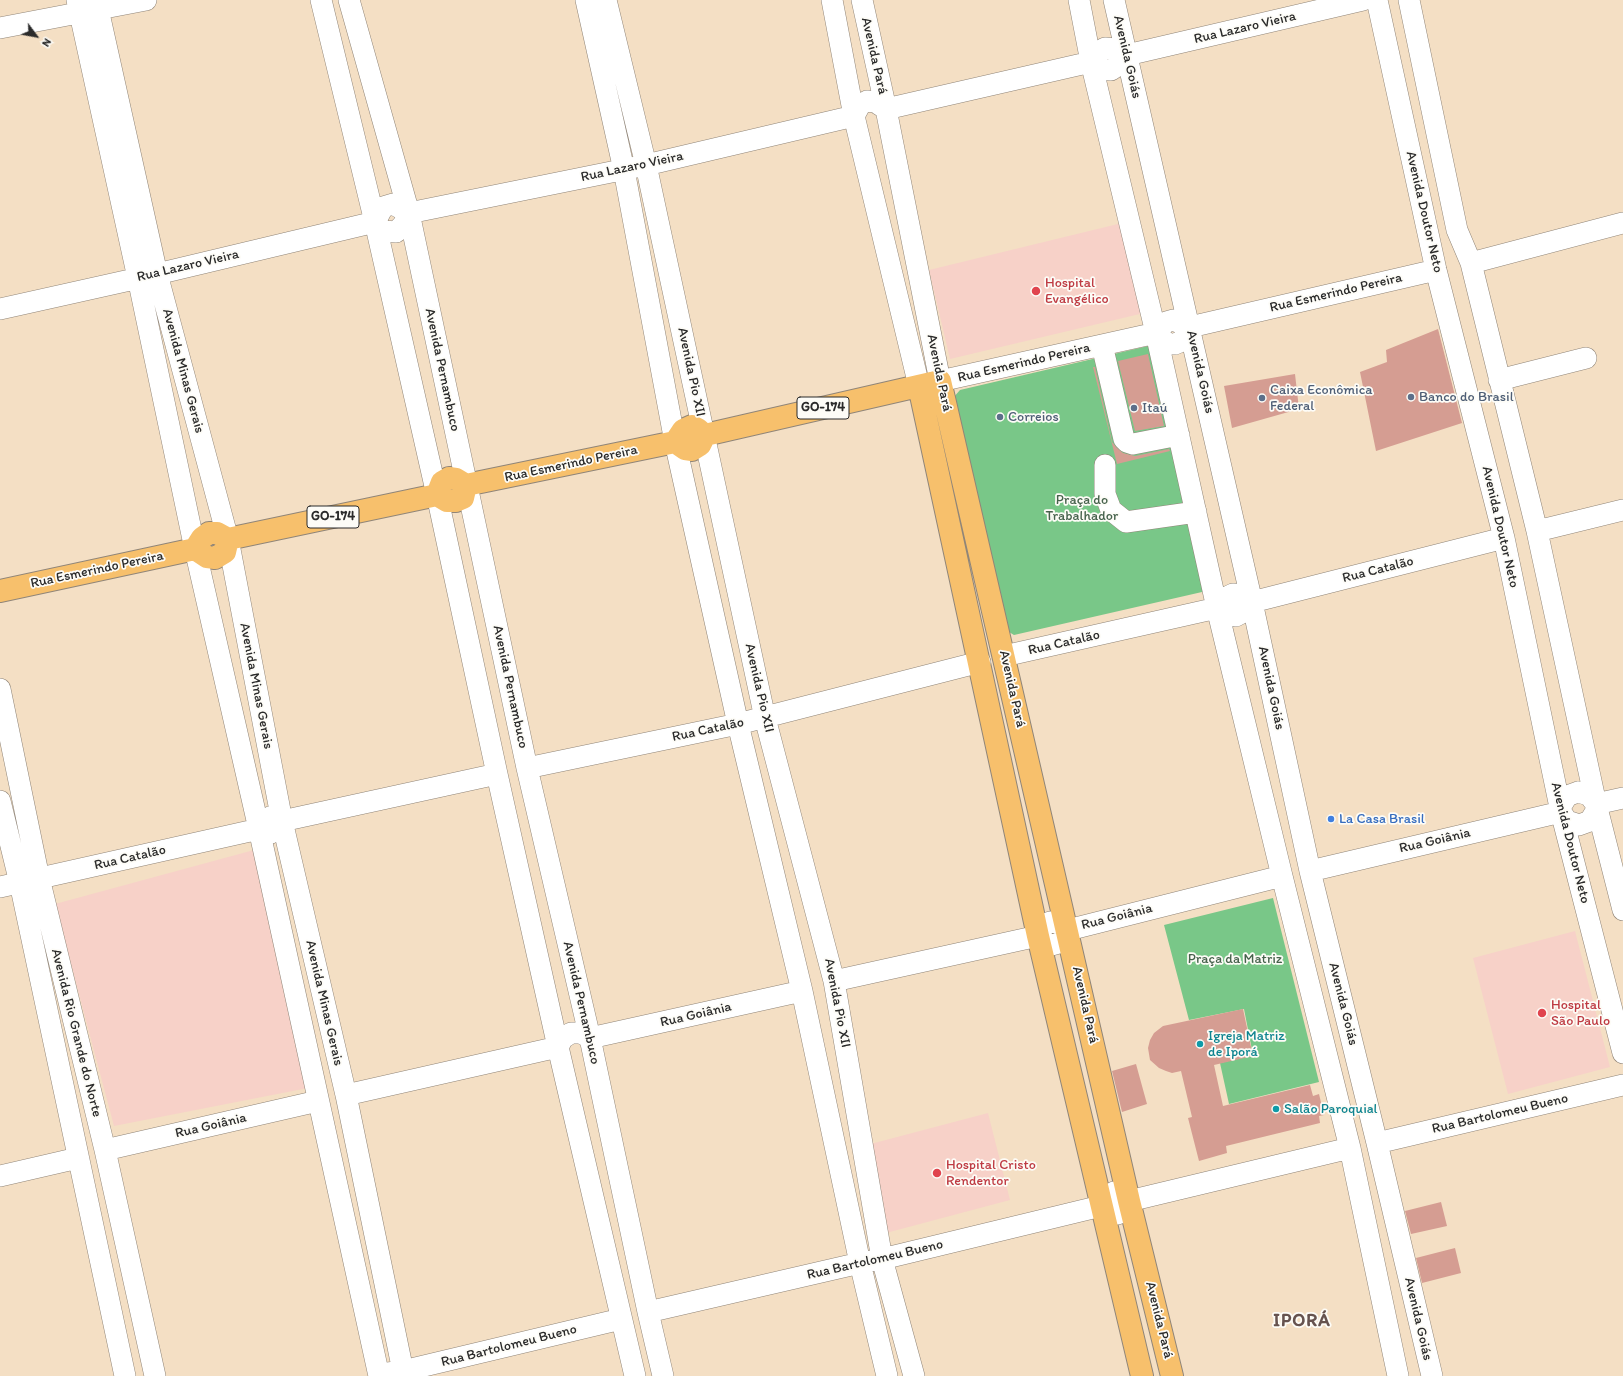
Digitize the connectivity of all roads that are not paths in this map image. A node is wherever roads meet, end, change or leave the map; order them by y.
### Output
1 (146, 0) edge
2 (321, 0) edge
3 (349, 0) edge
4 (586, 0) edge
5 (606, 0) edge
6 (832, 0) edge
7 (862, 0) edge
8 (1079, 0) edge
9 (1114, 0) edge
10 (1363, 0) edge
11 (1378, 0) edge
12 (1402, 0) edge
13 (1410, 0) edge
14 (87, 5) edge
15 (0, 28) edge
16 (1127, 55) junction
17 (1091, 62) junction
18 (886, 109) junction
19 (854, 116) junction
20 (646, 165) junction
21 (624, 170) junction
22 (409, 213) junction
23 (375, 222) junction
24 (1623, 223) edge
25 (1471, 263) junction
26 (1436, 270) junction
27 (148, 276) junction
28 (0, 309) edge
29 (1190, 327) junction
30 (1156, 333) junction
31 (1102, 345) junction
32 (1586, 358) dead end
33 (1499, 380) junction
34 (940, 381) junction
35 (919, 386) junction
36 (705, 435) junction
37 (1179, 435) junction
38 (675, 442) junction
39 (1105, 465) dead end
40 (466, 485) junction
41 (437, 495) junction
42 (1623, 510) edge
43 (1196, 512) junction
44 (1537, 531) junction
45 (1504, 538) junction
46 (228, 539) junction
47 (195, 548) junction
48 (0, 591) edge
49 (1252, 602) junction
50 (1217, 608) junction
51 (1004, 656) junction
52 (980, 662) junction
53 (0, 689) edge
54 (765, 718) junction
55 (738, 724) junction
56 (527, 768) junction
57 (497, 774) junction
58 (1623, 798) edge
59 (0, 801) edge
60 (1596, 804) junction
61 (1561, 812) junction
62 (282, 821) junction
63 (259, 828) junction
64 (1310, 871) junction
65 (1282, 876) junction
66 (19, 883) edge
67 (1623, 910) edge
68 (1068, 930) junction
69 (1038, 936) junction
70 (834, 981) junction
71 (802, 991) junction
72 (590, 1038) junction
73 (558, 1047) junction
74 (1623, 1053) edge
75 (1623, 1085) edge
76 (346, 1095) junction
77 (318, 1101) junction
78 (1377, 1142) junction
79 (1350, 1148) junction
80 (105, 1150) junction
81 (78, 1158) junction
82 (0, 1176) edge
83 (1130, 1201) junction
84 (1101, 1206) junction
85 (882, 1259) junction
86 (860, 1263) junction
87 (648, 1312) junction
88 (621, 1319) junction
89 (403, 1374) edge
90 (125, 1376) edge
91 (155, 1376) edge
92 (377, 1376) edge
93 (635, 1376) edge
94 (663, 1376) edge
95 (887, 1376) edge
96 (914, 1376) edge
97 (1142, 1376) edge
98 (1172, 1376) edge
99 (1398, 1376) edge
100 (1432, 1376) edge

1 - 14 street
2 - 23 street
3 - 22 street, Avenida Pernambuco
4 - 21 street, Avenida Pio XII
5 - 20 street, Avenida Pio XII
6 - 19 street, Avenida Pará
7 - 18 street, Avenida Pará
8 - 17 street
9 - 16 street, Avenida Goiás
10 - 16 street, Rua Lazaro Vieira
11 - 12 street
11 - 26 street, Avenida Doutor Neto
13 - 25 street, Avenida Doutor Neto
14 - 15 street
14 - 27 street, Avenida Minas Gerais
16 - 17 street
16 - 29 street, Avenida Goiás
17 - 18 street
17 - 30 street
18 - 19 street
18 - 34 street, Avenida Pará
19 - 20 street, Rua Lazaro Vieira
19 - 35 street, Avenida Pará
20 - 21 street, Rua Lazaro Vieira
20 - 36 street, Avenida Pio XII
21 - 22 street, Rua Lazaro Vieira
21 - 38 street, Avenida Pio XII
22 - 23 street
22 - 40 street, Avenida Pernambuco
23 - 27 street, Rua Lazaro Vieira
23 - 41 street
24 - 25 street
25 - 26 street
25 - 33 street, Avenida Doutor Neto
26 - 29 street, Rua Esmerindo Pereira
26 - 45 street, Avenida Doutor Neto
27 - 28 street, Rua Lazaro Vieira
27 - 46 street, Avenida Minas Gerais
27 - 47 street, Avenida Minas Gerais
29 - 30 street
29 - 49 street, Avenida Goiás
30 - 31 street, Rua Esmerindo Pereira
30 - 37 street
31 - 34 street, Rua Esmerindo Pereira
31 - 37 street
32 - 33 street
33 - 44 street, Avenida Doutor Neto
34 - 35 main road, Rua Esmerindo Pereira / GO-174
34 - 51 main road, Avenida Pará
35 - 36 main road, Rua Esmerindo Pereira / GO-174
35 - 52 main road, Avenida Pará
36 - 38 main road
36 - 54 street, Avenida Pio XII
37 - 43 street
38 - 40 main road, Rua Esmerindo Pereira
38 - 55 street, Avenida Pio XII
39 - 43 street
40 - 41 main road
40 - 56 street, Avenida Pernambuco
41 - 46 main road, GO-174
41 - 57 street
42 - 44 street
43 - 50 street
44 - 45 street
44 - 60 street, Avenida Doutor Neto
45 - 49 street, Rua Catalão
45 - 61 street, Avenida Doutor Neto
46 - 47 main road
46 - 62 street, Avenida Minas Gerais
47 - 48 main road, Rua Esmerindo Pereira
47 - 63 street, Avenida Minas Gerais
49 - 50 street, Rua Catalão
49 - 64 street, Avenida Goiás
50 - 51 street, Rua Catalão
50 - 65 street
51 - 52 street
51 - 68 main road, Avenida Pará
52 - 54 street, Rua Catalão
52 - 69 main road, Avenida Pará
53 - 66 street, Avenida Rio Grande do Norte
54 - 55 street, Rua Catalão
54 - 70 street, Avenida Pio XII
55 - 56 street, Rua Catalão
55 - 71 street, Avenida Pio XII
56 - 57 street
56 - 72 street, Avenida Pernambuco
57 - 62 street, Rua Catalão
57 - 73 street
58 - 60 street
59 - 66 street, Avenida Rio Grande do Norte
60 - 61 street
60 - 67 street, Avenida Doutor Neto
61 - 64 street, Rua Goiânia
61 - 74 street, Avenida Doutor Neto
62 - 63 street, Rua Catalão
62 - 76 street, Avenida Minas Gerais
63 - 66 street, Rua Catalão
63 - 77 street, Avenida Minas Gerais
64 - 65 street
64 - 78 street, Avenida Goiás
65 - 68 street, Rua Goiânia
65 - 79 street
66 - 80 street, Avenida Rio Grande do Norte
66 - 81 street, Avenida Rio Grande do Norte
68 - 69 street, Rua Goiânia
68 - 83 main road, Avenida Pará
69 - 70 street
69 - 84 main road, Avenida Pará
70 - 71 street
70 - 85 street, Avenida Pio XII
71 - 72 street, Rua Goiânia
71 - 86 street, Avenida Pio XII
72 - 73 street
72 - 87 street, Avenida Pernambuco
73 - 76 street
73 - 88 street
75 - 78 street, Rua Bartolomeu Bueno
76 - 77 street
76 - 89 street, Avenida Minas Gerais
77 - 80 street, Rua Goiânia
77 - 92 street, Avenida Minas Gerais
78 - 79 street
78 - 100 street, Avenida Goiás
79 - 83 street
79 - 99 street
80 - 81 street, Rua Goiânia
80 - 91 street, Avenida Rio Grande do Norte
81 - 82 street
81 - 90 street, Avenida Rio Grande do Norte
83 - 84 street
83 - 98 main road, Avenida Pará
84 - 85 street, Rua Bartolomeu Bueno
84 - 97 main road, Avenida Pará
85 - 86 street, Rua Bartolomeu Bueno
85 - 96 street, Avenida Pio XII
86 - 87 street, Rua Bartolomeu Bueno
86 - 95 street, Avenida Pio XII
87 - 88 street
87 - 94 street, Avenida Pernambuco
88 - 89 street, Rua Bartolomeu Bueno
88 - 93 street
89 - 92 street, Rua Bartolomeu Bueno

